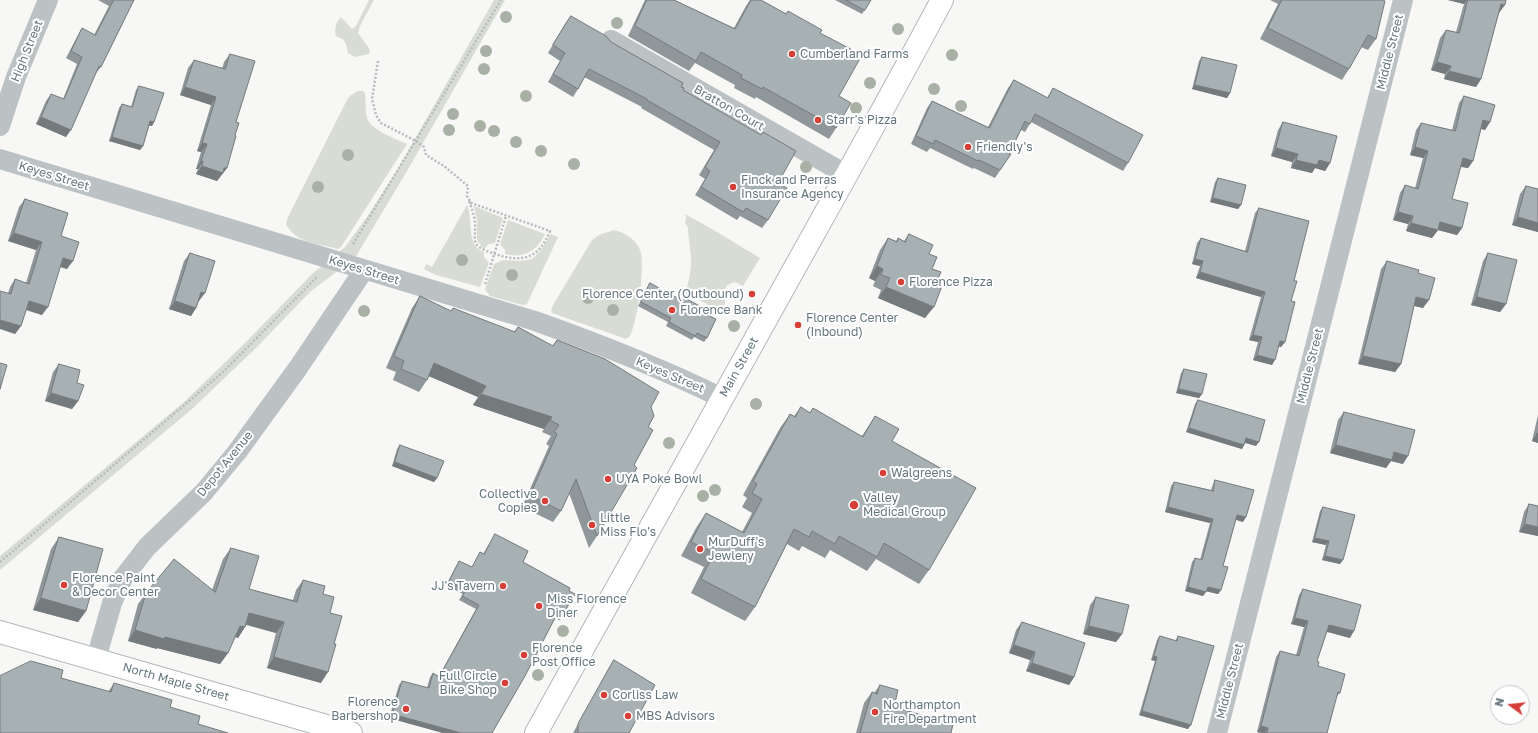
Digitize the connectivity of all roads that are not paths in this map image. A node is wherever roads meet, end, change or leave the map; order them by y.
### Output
1 (48, 0) edge
2 (942, 0) edge
3 (1403, 0) edge
4 (611, 40) edge
5 (0, 126) edge
6 (0, 159) edge
7 (847, 174) junction
8 (364, 270) junction
9 (722, 398) junction
10 (0, 632) edge
11 (96, 659) junction
12 (351, 733) edge
13 (536, 733) edge
14 (1217, 733) edge

1 - 5 street, High Street
2 - 7 main road, Main Street
3 - 14 street, Middle Street
4 - 7 street, Bratton Court
6 - 8 street, Keyes Street
7 - 9 main road, Main Street
8 - 9 street, Keyes Street
8 - 11 street, Depot Avenue
9 - 13 main road, Main Street
10 - 11 main road, North Maple Street
11 - 12 main road, North Maple Street

